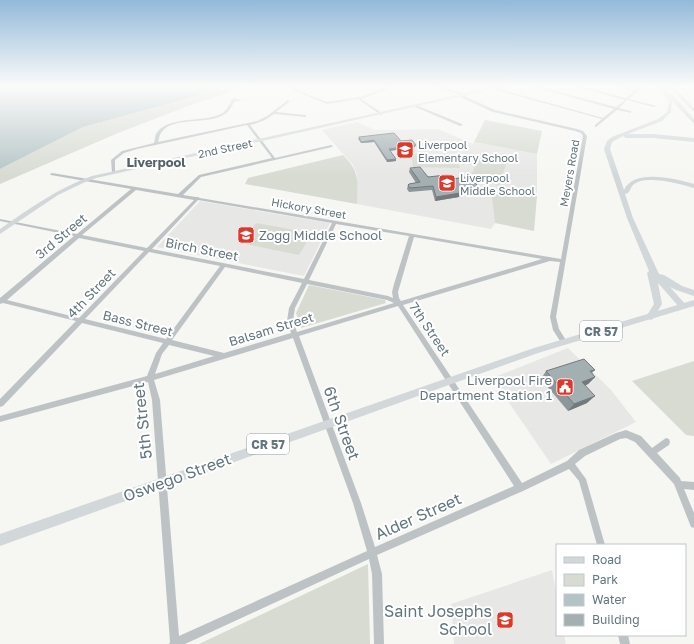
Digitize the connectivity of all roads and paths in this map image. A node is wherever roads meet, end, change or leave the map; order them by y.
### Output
1 (217, 116) edge
2 (269, 116) edge
3 (371, 116) edge
4 (440, 116) edge
5 (516, 116) edge
6 (593, 116) edge
7 (607, 116) edge
8 (664, 116) edge
9 (604, 119) junction
10 (248, 125) junction
11 (461, 125) dead end
12 (596, 126) dead end
13 (620, 136) junction
14 (260, 140) junction
15 (694, 140) edge
16 (156, 143) junction
17 (331, 146) dead end
18 (274, 158) junction
19 (114, 172) junction
20 (52, 174) dead end
21 (85, 179) junction
22 (694, 186) edge
23 (136, 188) junction
24 (626, 192) junction
25 (180, 195) junction
26 (198, 198) junction
27 (0, 220) edge
28 (14, 222) junction
29 (335, 222) junction
30 (0, 232) edge
31 (636, 233) junction
32 (412, 235) junction
33 (78, 236) junction
34 (149, 250) junction
35 (549, 259) junction
36 (562, 261) junction
37 (649, 263) junction
38 (224, 265) junction
39 (305, 281) junction
40 (694, 293) edge
41 (0, 301) edge
42 (694, 303) edge
43 (399, 304) junction
44 (683, 306) junction
45 (650, 317) junction
46 (80, 320) junction
47 (295, 335) junction
48 (167, 342) junction
49 (564, 342) junction
50 (225, 356) junction
51 (150, 378) junction
52 (449, 380) junction
53 (0, 404) edge
54 (0, 420) edge
55 (328, 423) junction
56 (666, 442) dead end
57 (651, 453) junction
58 (570, 464) junction
59 (161, 482) junction
60 (679, 485) junction
61 (694, 486) edge
62 (520, 488) junction
63 (694, 524) edge
64 (0, 540) edge
65 (600, 544) edge
66 (372, 553) junction
67 (174, 644) edge
68 (379, 644) edge

1 - 16 street
2 - 10 street
3 - 14 main road, 2nd Street
4 - 11 street
5 - 36 street, Meyers Road
6 - 9 street
7 - 9 street
8 - 13 highway
9 - 12 street
10 - 14 street
10 - 16 street
13 - 15 highway
13 - 31 highway
14 - 18 street
14 - 19 main road, 2nd Street
15 - 24 highway
16 - 19 street
17 - 18 street
18 - 25 street
19 - 21 main road, 2nd Street
20 - 21 street, Hickory Street
21 - 23 street, Hickory Street
21 - 28 main road, 2nd Street
22 - 24 highway
23 - 25 street, Hickory Street
23 - 33 street, 3rd Street
24 - 31 highway
25 - 26 street, Hickory Street
26 - 29 street, Hickory Street
26 - 34 street, 4th Street
27 - 28 street, Birch Street
28 - 30 main road, 2nd Street
28 - 33 street, Birch Street
29 - 32 street, Hickory Street
29 - 39 street, 6th Street
31 - 37 highway
32 - 35 street, Hickory Street
32 - 43 street, 7th Street
33 - 34 street, Birch Street
33 - 41 street, 3rd Street
34 - 38 street, Birch Street
34 - 46 street, 4th Street
35 - 36 street, Hickory Street
35 - 43 street, Balsam Street
36 - 49 street, Meyers Road
37 - 40 highway
37 - 44 highway
37 - 45 highway
38 - 39 street, Birch Street
38 - 48 street, 5th Street
39 - 43 street, Birch Street
39 - 47 street, 6th Street
41 - 46 street, Bass Street
42 - 44 main road, CR 57
43 - 47 street, Balsam Street
43 - 52 street, 7th Street
44 - 45 main road, CR 57
45 - 49 main road, Oswego Street / CR 57
46 - 48 street, Bass Street
46 - 53 street, 4th Street
47 - 50 street, Balsam Street
47 - 55 street, 6th Street
48 - 50 street, Bass Street
48 - 51 street, 5th Street
49 - 52 main road, Oswego Street / CR 57
50 - 51 street, Balsam Street
51 - 54 street, Balsam Street
51 - 59 street, 5th Street
52 - 55 main road, Oswego Street / CR 57
52 - 62 street, 7th Street
55 - 59 main road, Oswego Street / CR 57
55 - 66 street, 6th Street
56 - 57 street
57 - 58 street, Alder Street
57 - 60 street, Alder Street
58 - 62 street, Alder Street
58 - 65 street
59 - 64 main road, Oswego Street / CR 57
59 - 67 street, 5th Street
60 - 61 street
60 - 63 street
62 - 66 street, Alder Street
66 - 67 street, Alder Street
66 - 68 street, 6th Street

